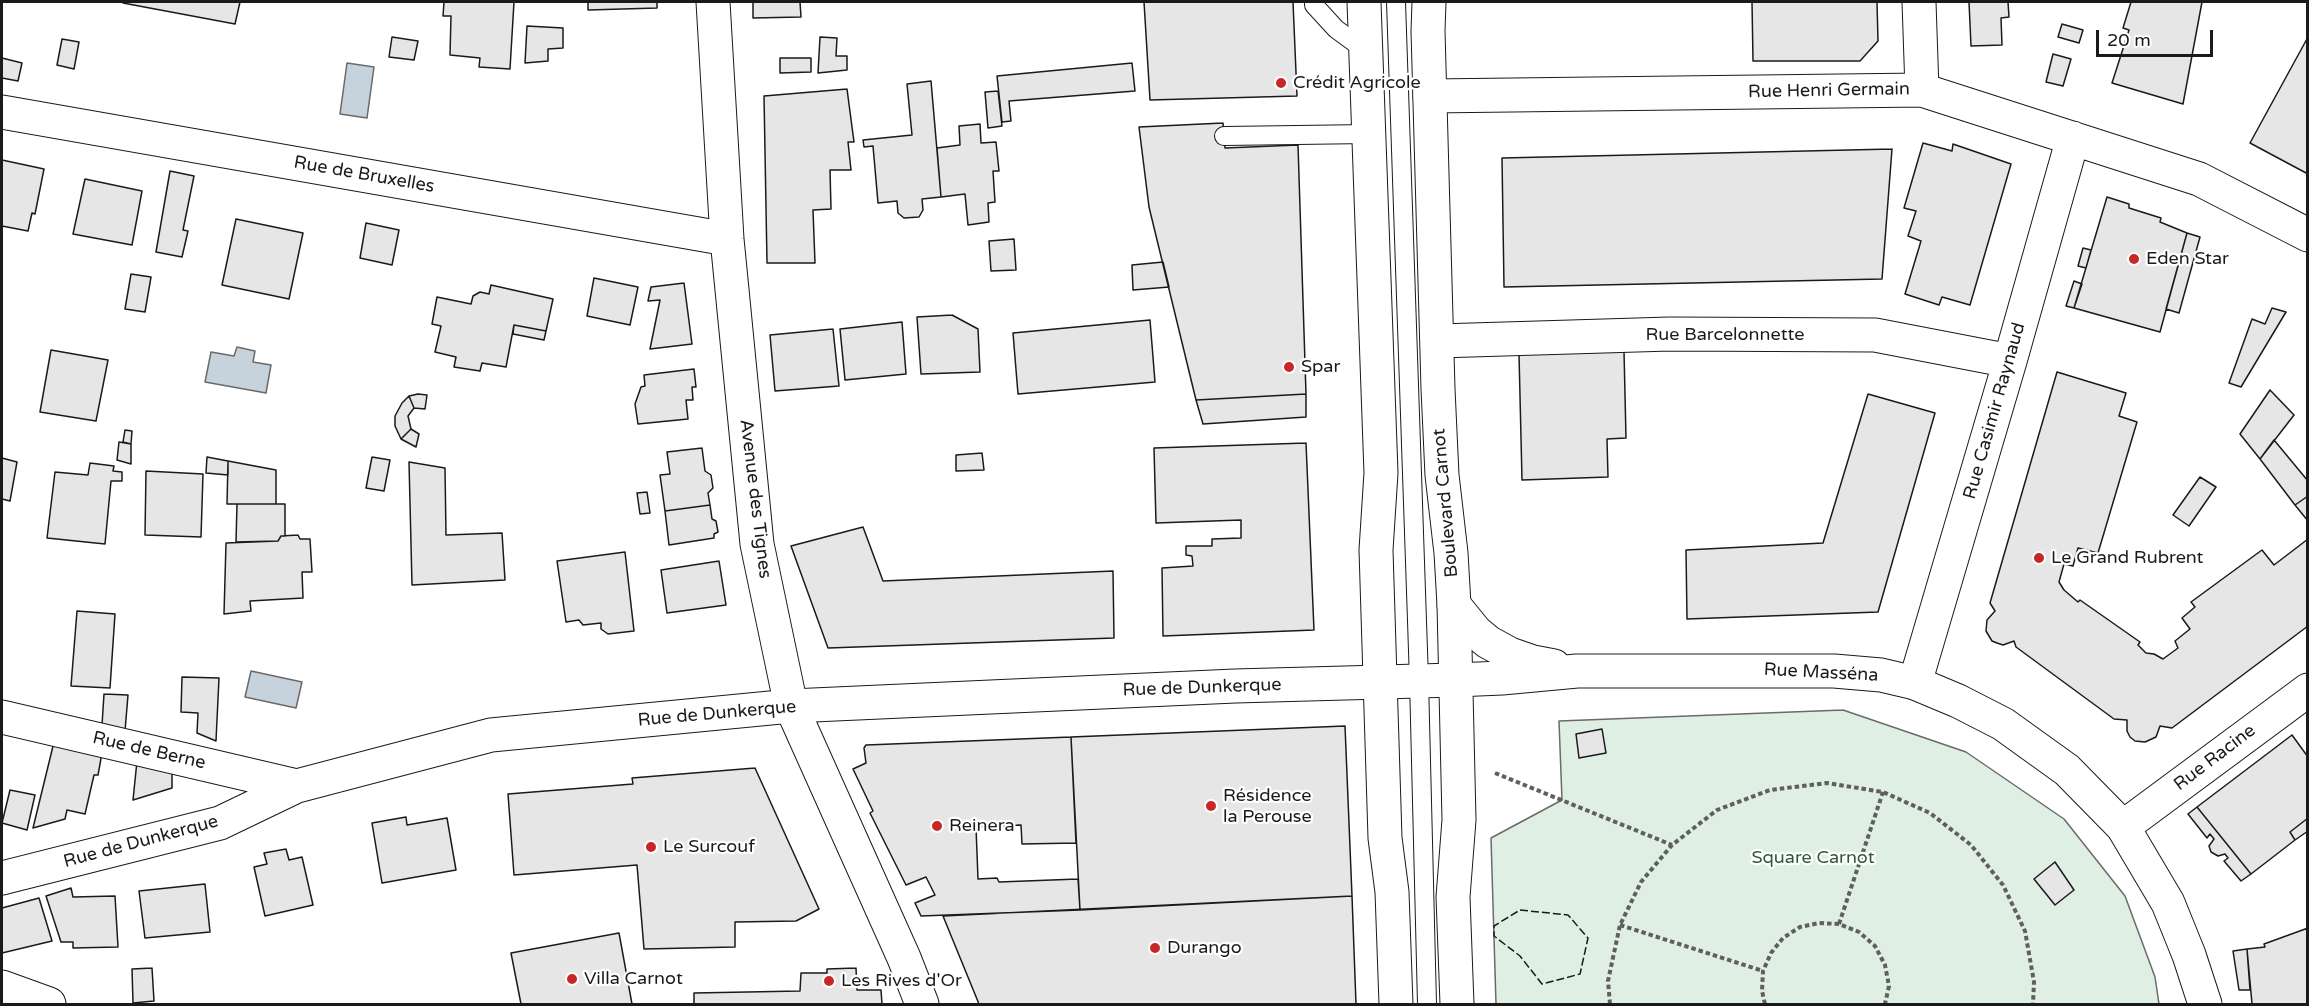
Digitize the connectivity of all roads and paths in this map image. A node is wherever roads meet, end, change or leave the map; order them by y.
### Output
1 (713, 2) edge
2 (1314, 2) edge
3 (1364, 2) edge
4 (1396, 2) edge
5 (1429, 2) edge
6 (1919, 2) edge
7 (1366, 51) junction
8 (1922, 90) junction
9 (1430, 96) junction
10 (2, 112) edge
11 (1369, 134) junction
12 (1224, 136) dead end
13 (2073, 138) junction
14 (2307, 235) edge
15 (727, 239) junction
16 (1438, 341) junction
17 (2010, 362) junction
18 (1454, 605) junction
19 (1577, 671) junction
20 (1381, 680) junction
21 (1419, 680) junction
22 (1455, 680) junction
23 (1915, 683) junction
24 (2307, 690) edge
25 (792, 706) junction
26 (2, 717) edge
27 (1488, 771) dead end
28 (297, 786) junction
29 (1883, 792) junction
30 (2123, 826) junction
31 (1672, 845) junction
32 (2, 878) edge
33 (1839, 924) junction
34 (1620, 926) junction
35 (1763, 971) junction
36 (2, 987) edge
37 (49, 1005) edge
38 (922, 1005) edge
39 (1396, 1005) edge
40 (1427, 1005) edge
41 (1457, 1005) edge
42 (1610, 1005) edge
43 (1765, 1005) edge
44 (1886, 1005) edge
45 (2033, 1005) edge
46 (2205, 1005) edge

1 - 15 street, Avenue des Tignes
2 - 7 lane
3 - 7 street
4 - 21 lane
5 - 9 street, Boulevard Carnot
6 - 8 street
7 - 11 street
8 - 9 street, Rue Henri Germain
8 - 13 street, Rue Henri Germain
9 - 16 street, Boulevard Carnot
10 - 15 street, Rue de Bruxelles
11 - 12 lane
11 - 20 street
13 - 14 street, Rue Henri Germain
13 - 17 street, Rue Casimir Raynaud
15 - 25 street, Avenue des Tignes
16 - 17 street, Rue Barcelonnette
16 - 18 street, Boulevard Carnot
17 - 23 street, Rue Casimir Raynaud
18 - 19 street
18 - 22 street, Boulevard Carnot
19 - 22 street, Rue Masséna
19 - 23 street, Rue Masséna
20 - 21 street, Rue de Dunkerque
20 - 25 street, Rue de Dunkerque
20 - 39 street
21 - 22 street, Rue de Dunkerque
21 - 40 lane
22 - 41 street, Boulevard Carnot
23 - 30 street, Rue Masséna
24 - 30 street, Rue Racine
25 - 28 street, Rue de Dunkerque
25 - 38 street, Avenue des Tignes
26 - 28 street, Rue de Berne
27 - 31 path
28 - 32 street, Rue de Dunkerque
29 - 31 path
29 - 33 path
29 - 45 path
30 - 46 street, Rue Masséna
31 - 34 path
33 - 35 path
33 - 44 path
34 - 35 path
34 - 42 path
35 - 43 path
36 - 37 street

